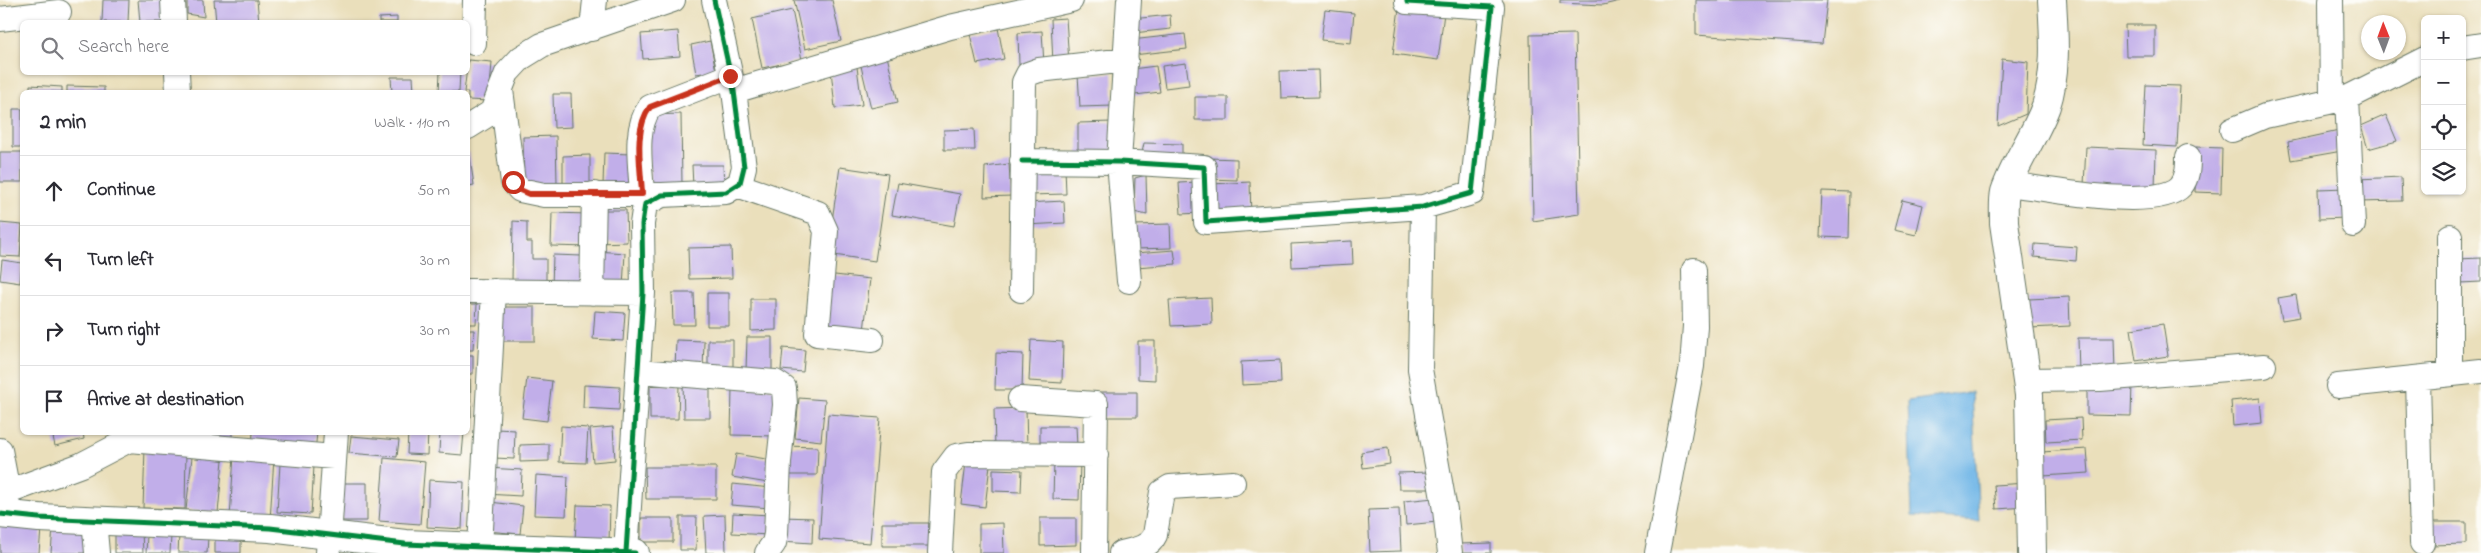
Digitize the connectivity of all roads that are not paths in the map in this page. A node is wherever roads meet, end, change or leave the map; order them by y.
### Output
1 (173, 0) edge
2 (475, 0) edge
3 (595, 0) edge
4 (673, 0) edge
5 (714, 0) edge
6 (1071, 0) edge
7 (1129, 0) edge
8 (1407, 0) edge
9 (2052, 0) edge
10 (2331, 0) edge
11 (59, 12) dead end
12 (0, 19) edge
13 (174, 20) edge
14 (592, 29) junction
15 (474, 42) dead end
16 (2481, 45) edge
17 (2466, 47) edge
18 (1126, 60) junction
19 (2423, 60) edge
20 (177, 75) edge
21 (732, 83) junction
22 (501, 89) junction
23 (178, 90) edge
24 (2340, 100) junction
25 (470, 126) edge
26 (2232, 130) dead end
27 (2188, 157) dead end
28 (1022, 161) junction
29 (1119, 162) junction
30 (2009, 184) junction
31 (737, 185) junction
32 (594, 194) junction
33 (652, 194) junction
34 (1423, 207) junction
35 (2352, 225) dead end
36 (2450, 236) dead end
37 (1694, 270) dead end
38 (1129, 281) dead end
39 (1021, 290) dead end
40 (470, 291) edge
41 (494, 291) junction
42 (592, 293) junction
43 (644, 293) junction
44 (872, 340) dead end
45 (2264, 366) dead end
46 (638, 371) junction
47 (2481, 371) edge
48 (2450, 374) junction
49 (2418, 378) junction
50 (2027, 380) junction
51 (2338, 386) dead end
52 (1020, 399) dead end
53 (336, 435) edge
54 (131, 436) edge
55 (246, 441) edge
56 (0, 450) edge
57 (1096, 456) junction
58 (334, 457) junction
59 (1233, 483) dead end
60 (5, 507) edge
61 (94, 519) junction
62 (2422, 543) dead end
63 (329, 544) edge
64 (480, 547) junction
65 (626, 552) edge
66 (97, 553) edge
67 (635, 553) edge
68 (767, 553) edge
69 (940, 553) edge
70 (1094, 553) edge
71 (1121, 553) edge
72 (1450, 553) edge
73 (1657, 553) edge
74 (2032, 553) edge

1 - 13 street
2 - 15 street
3 - 14 street
4 - 14 street
5 - 21 street
6 - 21 street
7 - 18 street
8 - 34 street
9 - 30 street
10 - 24 street
11 - 12 street
14 - 22 street
16 - 17 street
18 - 28 street
18 - 29 street
19 - 24 street
20 - 23 street
21 - 31 street
21 - 33 street
22 - 25 street
22 - 32 street
24 - 26 street
24 - 35 street
27 - 30 street
28 - 29 street
28 - 39 street
29 - 34 street
29 - 38 street
30 - 50 street
31 - 33 street
31 - 44 street
32 - 33 street
32 - 42 street
33 - 43 street
34 - 72 street
36 - 48 street
37 - 73 street
40 - 41 street
41 - 42 street
41 - 64 street
42 - 43 street
43 - 46 street
45 - 50 street
46 - 65 street
46 - 68 street
47 - 48 street
48 - 49 street
49 - 51 street
49 - 62 street
50 - 74 street
52 - 57 street
53 - 58 street
54 - 55 street
54 - 60 street
55 - 58 street
56 - 60 street
57 - 69 street
57 - 70 street
58 - 63 street
59 - 71 street
60 - 61 street
61 - 63 street
61 - 66 street
63 - 64 street
64 - 65 street
65 - 67 street

